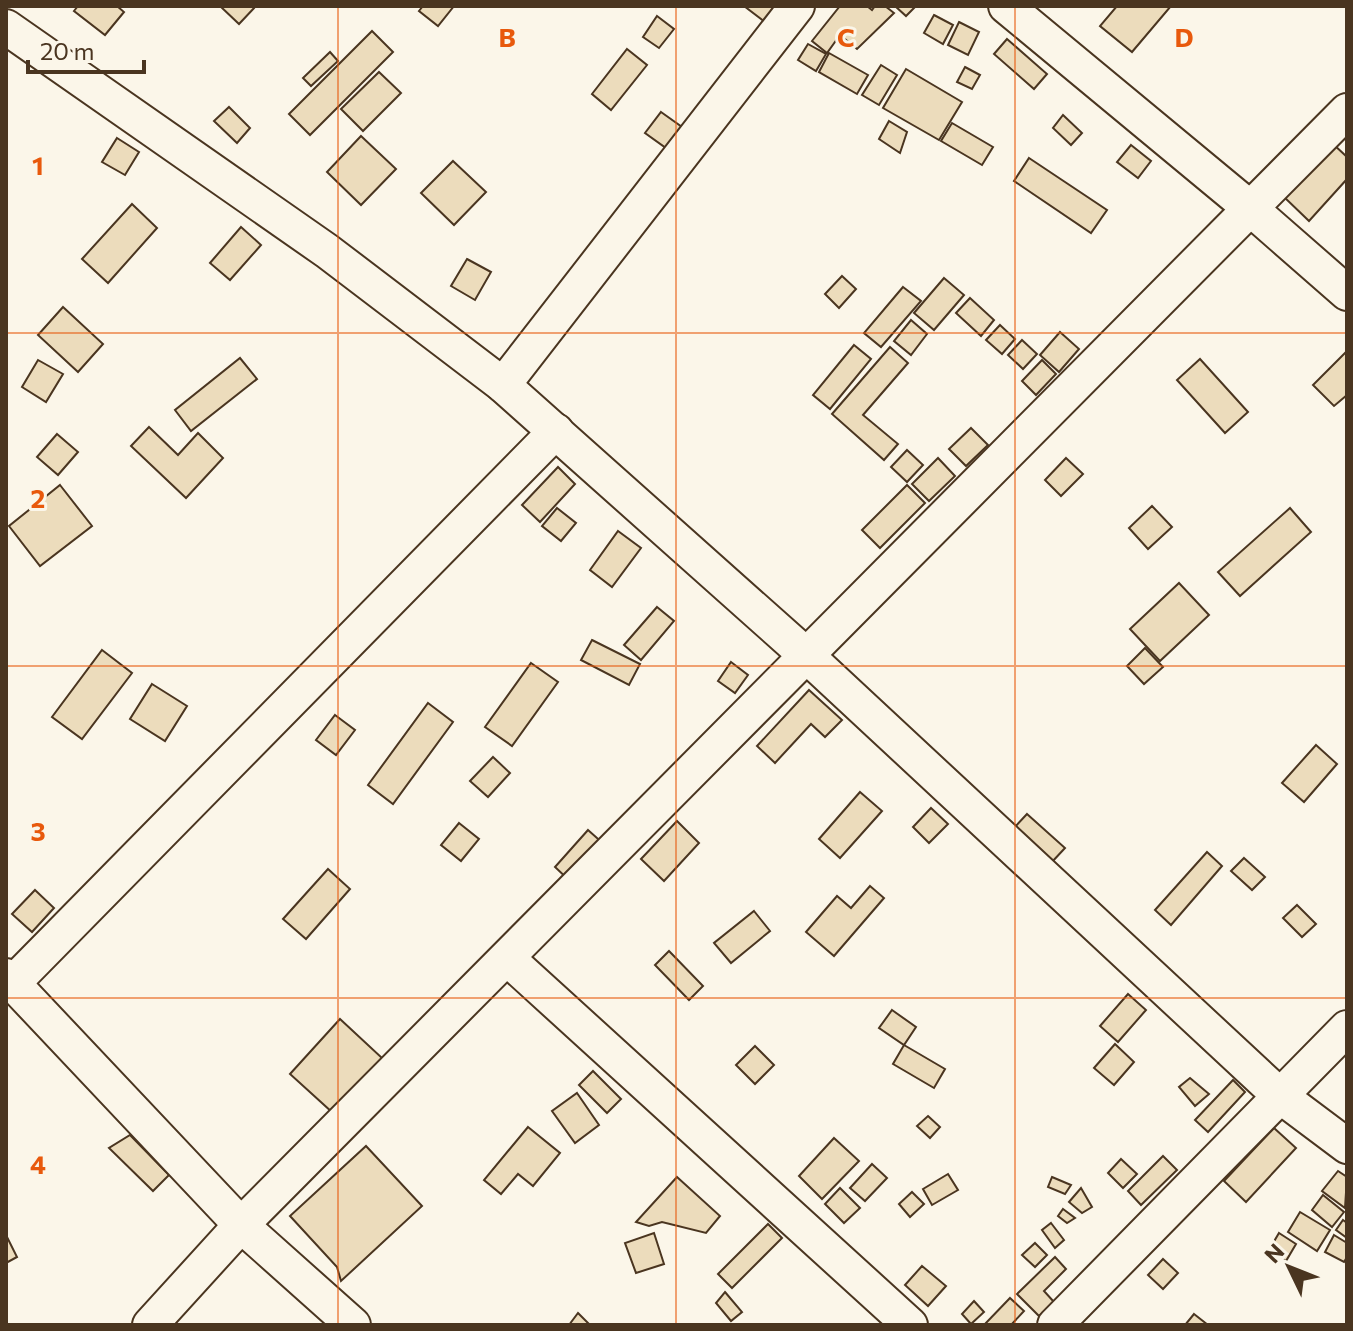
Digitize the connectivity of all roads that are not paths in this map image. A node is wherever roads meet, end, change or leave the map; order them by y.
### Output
1 (17, 6) edge
2 (797, 6) edge
3 (1006, 6) edge
4 (6, 27) edge
5 (1347, 111) edge
6 (1251, 209) junction
7 (1347, 293) edge
8 (503, 385) junction
9 (556, 431) junction
10 (807, 656) junction
11 (507, 958) junction
12 (9, 979) edge
13 (1347, 1028) edge
14 (1279, 1095) junction
15 (1347, 1146) edge
16 (241, 1225) junction
17 (150, 1325) edge
18 (353, 1325) edge
19 (910, 1325) edge
20 (1055, 1325) edge

1 - 4 street
2 - 8 street
3 - 6 street
4 - 8 street
5 - 6 street
6 - 7 street
6 - 10 street
8 - 9 street
9 - 10 street
9 - 12 street
10 - 11 street
10 - 14 street
11 - 16 street
11 - 19 street
12 - 16 street
13 - 14 street
14 - 15 street
14 - 20 street
16 - 17 street
16 - 18 street

